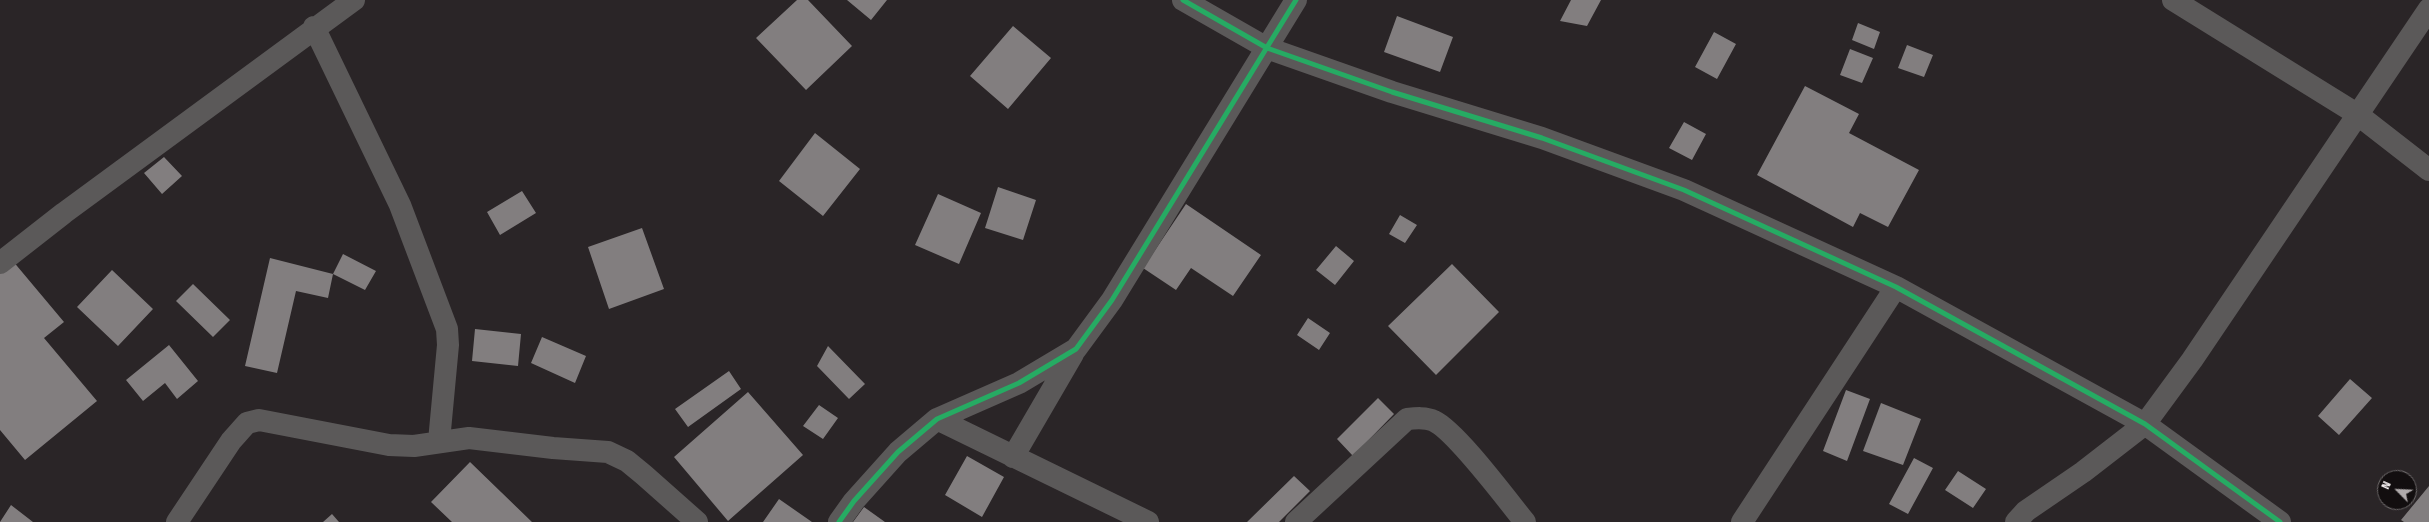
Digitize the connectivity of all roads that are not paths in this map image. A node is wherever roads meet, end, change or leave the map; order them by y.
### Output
1 (354, 0) edge
2 (1183, 0) edge
3 (1296, 0) edge
4 (2173, 0) edge
5 (2429, 9) edge
6 (314, 27) junction
7 (1267, 48) junction
8 (2357, 114) junction
9 (2429, 170) edge
10 (0, 263) edge
11 (1896, 287) junction
12 (1076, 349) junction
13 (937, 419) junction
14 (2145, 424) junction
15 (439, 441) junction
16 (1013, 456) junction
17 (177, 522) edge
18 (697, 522) edge
19 (839, 522) edge
20 (1148, 522) edge
21 (1296, 522) edge
22 (1525, 522) edge
23 (1742, 522) edge
24 (2016, 522) edge
25 (2280, 522) edge

1 - 6 street
2 - 7 street
3 - 7 street
4 - 8 street
5 - 8 street
6 - 10 street
6 - 15 street
7 - 11 street
7 - 12 street
8 - 9 street
8 - 14 street
11 - 14 street
11 - 23 street
12 - 13 street
12 - 16 street
13 - 16 street
13 - 19 street
14 - 24 street
14 - 25 street
15 - 17 street
15 - 18 street
16 - 20 street
21 - 22 street

